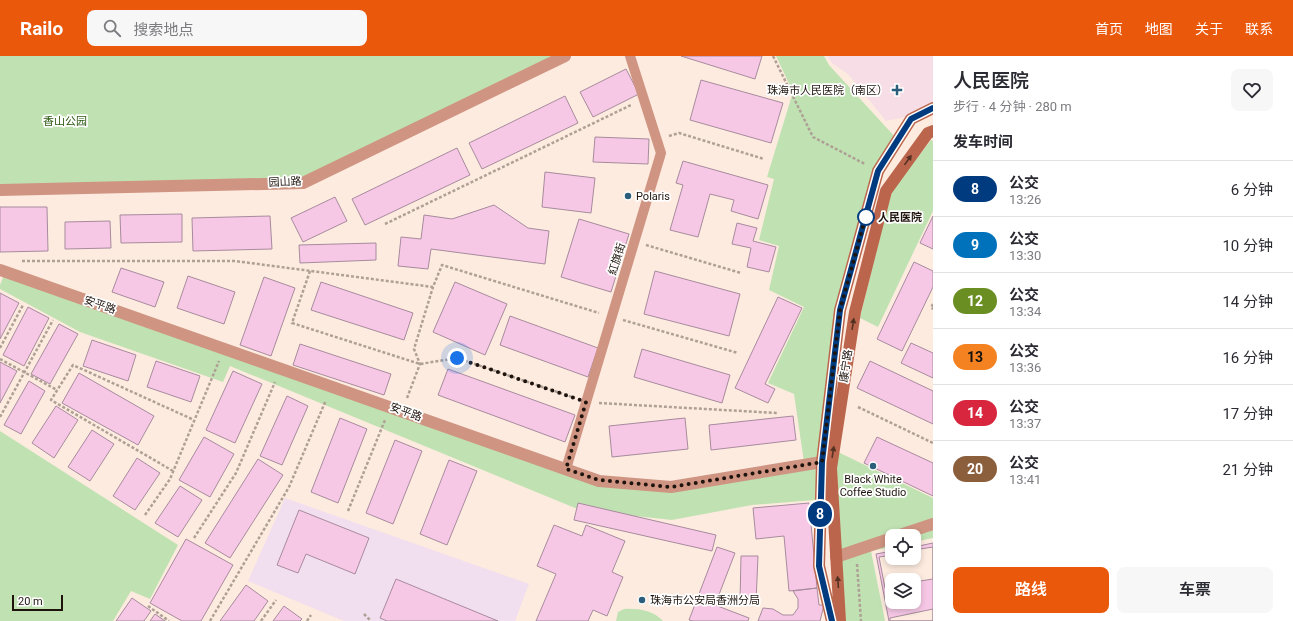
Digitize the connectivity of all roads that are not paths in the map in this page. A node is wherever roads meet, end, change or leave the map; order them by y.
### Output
1 (565, 56) edge
2 (630, 56) edge
3 (933, 108) edge
4 (933, 131) edge
5 (0, 190) edge
6 (0, 270) edge
7 (822, 462) junction
8 (566, 469) junction
9 (933, 524) edge
10 (918, 529) edge
11 (885, 540) edge
12 (836, 557) junction
13 (832, 621) edge
14 (840, 621) edge

1 - 5 street, 园山路
2 - 8 lane, 紅旗街
3 - 7 main road, 康宁路
12 -> 4 main road, 康宁路
6 - 8 street, 安平路
7 - 8 street, 安平路
7 - 13 main road, 康宁路
9 - 10 street
11 - 12 street
14 -> 12 main road, 康宁路

